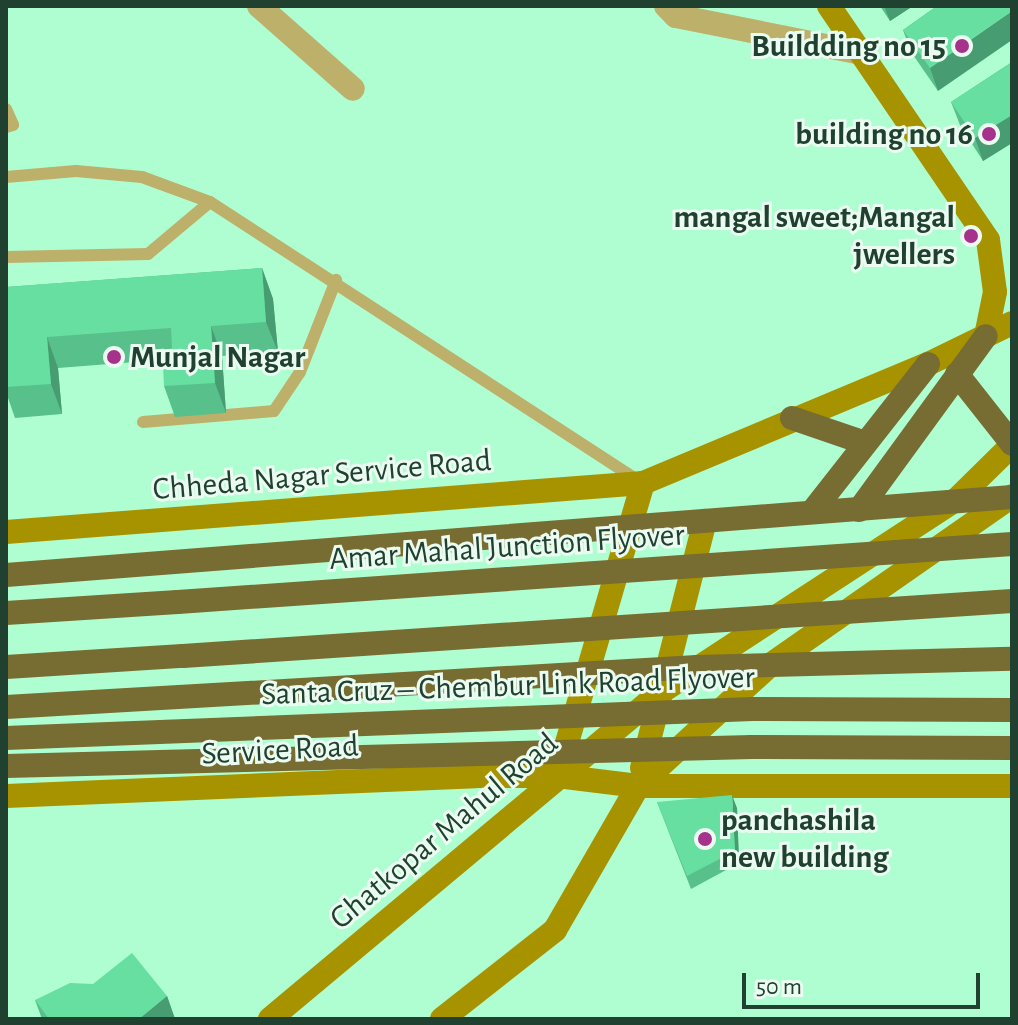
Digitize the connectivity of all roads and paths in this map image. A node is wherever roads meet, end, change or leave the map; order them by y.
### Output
1 (259, 6) edge
2 (666, 6) edge
3 (829, 6) edge
4 (861, 53) junction
5 (353, 89) dead end
6 (6, 109) edge
7 (6, 127) edge
8 (6, 177) edge
9 (210, 202) junction
10 (6, 257) edge
11 (336, 280) junction
12 (1012, 323) edge
13 (986, 336) junction
14 (928, 364) junction
15 (957, 374) junction
16 (792, 418) junction
17 (143, 422) dead end
18 (865, 443) junction
19 (1012, 444) edge
20 (643, 483) junction
21 (1012, 496) edge
22 (957, 499) junction
23 (859, 510) junction
24 (812, 512) junction
25 (705, 521) junction
26 (627, 528) junction
27 (6, 532) edge
28 (1012, 544) edge
29 (6, 575) edge
30 (1012, 601) edge
31 (6, 613) edge
32 (1012, 659) edge
33 (770, 665) junction
34 (6, 667) edge
35 (697, 667) junction
36 (586, 674) junction
37 (664, 680) junction
38 (6, 707) edge
39 (1012, 710) edge
40 (6, 738) edge
41 (1012, 748) edge
42 (6, 766) edge
43 (557, 776) junction
44 (638, 786) junction
45 (1012, 786) edge
46 (6, 796) edge
47 (270, 1019) edge
48 (442, 1019) edge

1 - 5 street
2 - 4 street
3 - 4 street
4 - 13 street
6 - 7 lane
8 - 9 lane
9 - 10 lane
9 - 11 lane
11 - 17 lane
11 - 20 lane
12 - 13 street, Chheda Nagar Service Road
13 - 14 street, Chheda Nagar Service Road
13 - 15 highway
14 - 16 street, Chheda Nagar Service Road
14 - 18 highway
15 - 19 highway
15 - 23 highway
16 - 18 highway
16 - 20 street, Chheda Nagar Service Road
18 - 24 highway
19 - 22 street
20 - 26 street
20 - 27 street, Chheda Nagar Service Road
21 - 22 highway
21 - 33 street
22 - 23 highway
22 - 35 street
23 - 24 highway
24 - 25 highway
25 - 26 highway
25 - 37 street
26 - 29 highway
26 - 36 street
28 - 31 highway, Amar Mahal Junction Flyover, bridge
30 - 34 highway, bridge
32 - 33 highway
33 - 35 highway
33 - 44 street
35 - 37 highway
36 - 37 highway
36 - 38 highway
36 - 43 street
37 - 43 street, Ghatkopar Mahul Road
37 - 44 street
39 - 40 highway, Santa Cruz – Chembur Link Road Flyover, bridge
41 - 42 highway, Santa Cruz – Chembur Link Road Flyover, bridge
43 - 44 street, Service Road
43 - 46 street, Service Road
43 - 47 street, Ghatkopar Mahul Road
44 - 45 street, Service Road
44 - 48 street

